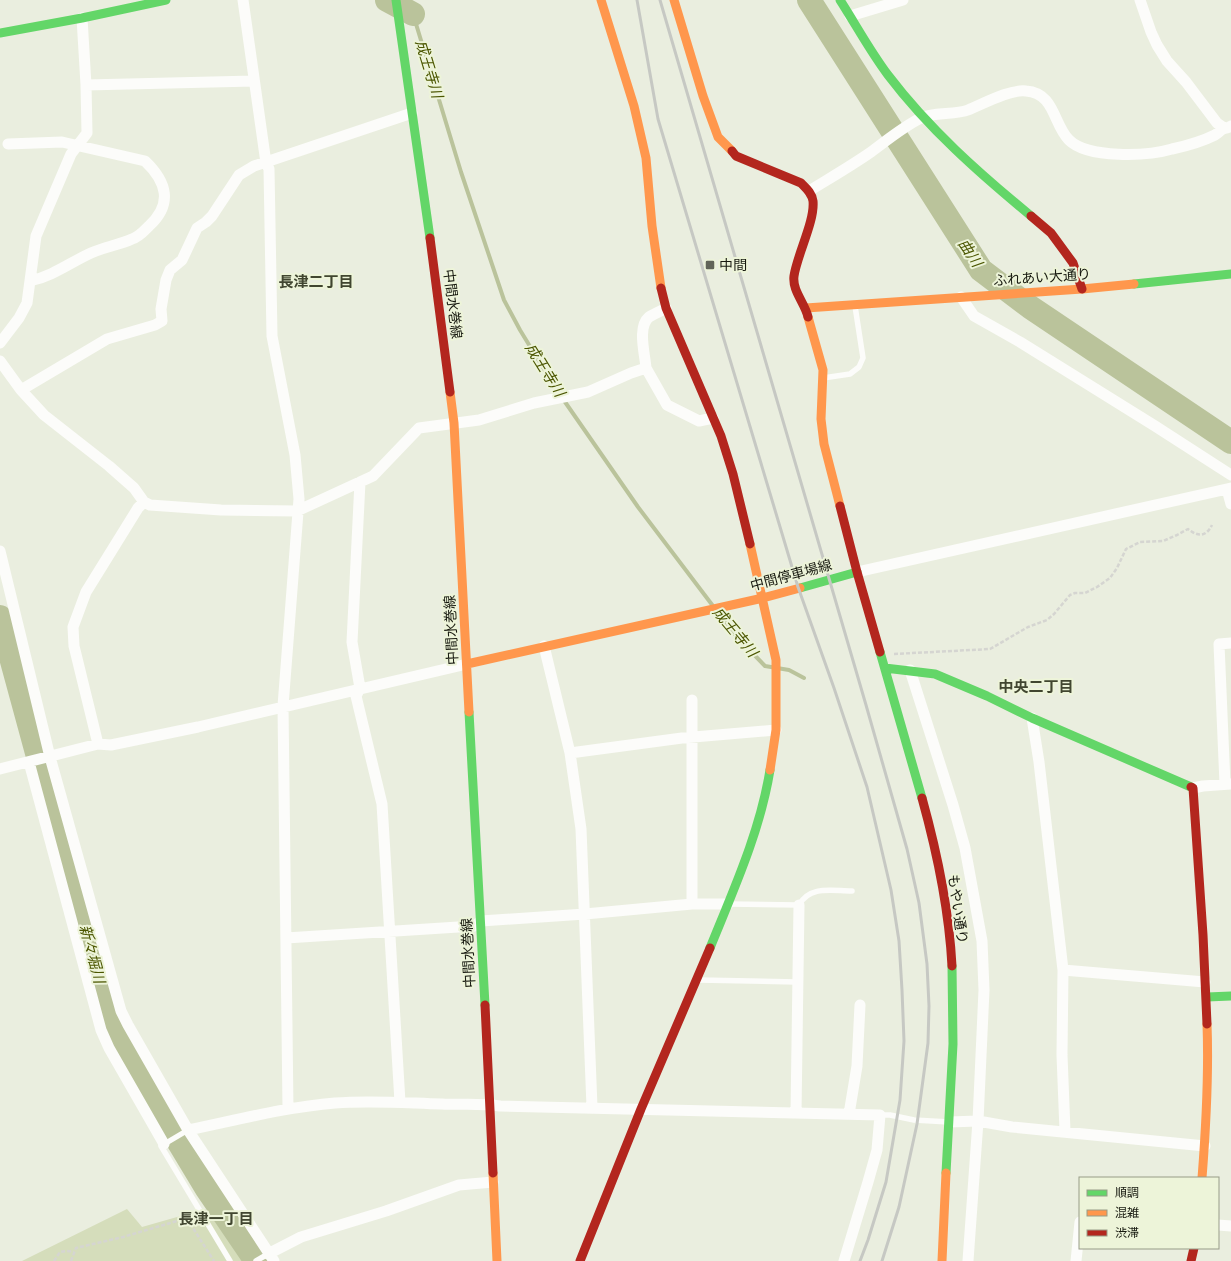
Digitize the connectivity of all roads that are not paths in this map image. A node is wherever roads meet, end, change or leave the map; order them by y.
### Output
1 (166, 0) edge
2 (243, 0) edge
3 (396, 0) edge
4 (601, 0) edge
5 (674, 0) edge
6 (840, 0) edge
7 (903, 0) edge
8 (1140, 0) edge
9 (872, 4) edge
10 (850, 16) junction
11 (82, 18) junction
12 (0, 33) edge
13 (254, 81) junction
14 (86, 85) junction
15 (412, 113) junction
16 (922, 117) junction
17 (1227, 127) edge
18 (8, 144) dead end
19 (76, 146) junction
20 (266, 163) junction
21 (809, 191) junction
22 (1231, 274) edge
23 (30, 281) junction
24 (1082, 289) junction
25 (962, 297) junction
26 (855, 304) junction
27 (666, 308) junction
28 (806, 308) junction
29 (0, 343) edge
30 (0, 361) edge
31 (646, 368) junction
32 (822, 378) junction
33 (21, 390) junction
34 (713, 418) junction
35 (454, 423) junction
36 (1231, 476) edge
37 (360, 482) junction
38 (1229, 488) edge
39 (144, 502) junction
40 (1231, 504) edge
41 (297, 511) junction
42 (0, 551) edge
43 (857, 572) junction
44 (763, 598) junction
45 (1231, 643) edge
46 (544, 646) junction
47 (467, 664) junction
48 (885, 668) junction
49 (910, 670) junction
50 (360, 688) junction
51 (692, 700) dead end
52 (283, 706) junction
53 (1032, 718) junction
54 (776, 730) junction
55 (693, 738) junction
56 (98, 744) junction
57 (570, 753) junction
58 (49, 757) junction
59 (30, 762) junction
60 (0, 769) edge
61 (1228, 784) edge
62 (1193, 788) junction
63 (852, 891) dead end
64 (692, 904) junction
65 (728, 904) junction
66 (799, 905) junction
67 (585, 914) junction
68 (481, 921) junction
69 (390, 932) junction
70 (286, 938) junction
71 (1063, 970) junction
72 (698, 980) junction
73 (797, 982) junction
74 (1205, 982) junction
75 (1231, 996) edge
76 (1207, 997) junction
77 (860, 1005) dead end
78 (400, 1102) junction
79 (490, 1104) junction
80 (592, 1107) junction
81 (288, 1109) junction
82 (641, 1109) junction
83 (796, 1113) junction
84 (849, 1114) junction
85 (880, 1115) junction
86 (978, 1121) junction
87 (949, 1122) junction
88 (188, 1130) junction
89 (1065, 1131) junction
90 (164, 1144) junction
91 (1205, 1146) junction
92 (1202, 1177) edge
93 (493, 1182) junction
94 (1219, 1225) edge
95 (1231, 1226) edge
96 (1079, 1232) edge
97 (1194, 1249) edge
98 (271, 1257) edge
99 (230, 1261) edge
100 (256, 1261) edge
101 (496, 1261) edge
102 (580, 1261) edge
103 (844, 1261) edge
104 (942, 1261) edge
105 (968, 1261) edge
106 (1076, 1261) edge
107 (1191, 1261) edge

1 - 11 street
2 - 13 street
3 - 15 street, 中間水巻線
4 - 27 street
5 - 21 street
6 - 10 street
7 - 9 street
8 - 17 street
9 - 10 street
10 - 16 street
11 - 12 street
11 - 14 street
13 - 14 street
13 - 20 street
14 - 19 street
15 - 20 street
15 - 35 street, 中間水巻線
16 - 17 street
16 - 21 street
16 - 24 street
18 - 19 street
19 - 23 street
19 - 23 street
20 - 33 street
20 - 41 street
21 - 28 street
22 - 24 street, ふれあい大通り
23 - 29 street
24 - 25 street, ふれあい大通り
25 - 26 street, ふれあい大通り
25 - 36 street
26 - 28 street, ふれあい大通り
26 - 32 lane
27 - 31 street
27 - 34 street
28 - 32 street
30 - 33 street
31 - 34 street
31 - 35 street
32 - 43 street
33 - 39 street
34 - 44 street
35 - 37 street
35 - 47 street, 中間水巻線
37 - 41 street
37 - 50 street
38 - 40 street
38 - 43 street
39 - 41 street
39 - 56 street
41 - 52 street
42 - 58 street
43 - 44 street, 中間停車場線
43 - 48 street, もやい通り
44 - 46 street, 中間停車場線
44 - 54 street
45 - 61 street
46 - 47 street, 中間停車場線
46 - 57 street
47 - 50 street
47 - 68 street, 中間水巻線
48 - 49 street
48 - 87 street, もやい通り
49 - 53 street
49 - 86 street
50 - 52 street
50 - 69 street
51 - 55 street
52 - 56 street
52 - 70 street
53 - 62 street
53 - 71 street
54 - 55 street
54 - 65 street
55 - 57 street
55 - 64 street
56 - 58 street
57 - 67 street
58 - 59 street
58 - 88 street
59 - 60 street
59 - 90 street
61 - 62 street
62 - 74 street
63 - 66 lane
64 - 65 street
64 - 67 street
65 - 66 lane
65 - 72 street
66 - 73 street
67 - 68 street
67 - 80 street
68 - 69 street
68 - 79 street, 中間水巻線
69 - 70 street
69 - 78 street
70 - 81 street
71 - 74 street
71 - 89 street
72 - 73 lane
72 - 82 street
73 - 83 street
74 - 76 street
75 - 76 street
76 - 91 street
77 - 84 street
78 - 79 street
78 - 81 street
79 - 80 street
79 - 93 street, 中間水巻線
80 - 82 street
81 - 88 street
82 - 83 street
82 - 102 street
83 - 84 street
84 - 85 street
85 - 87 lane
85 - 103 street
86 - 87 street
86 - 89 street
86 - 105 street
87 - 104 street, もやい通り
88 - 90 lane
88 - 98 street
89 - 91 street
90 - 99 lane
91 - 92 street
93 - 98 street
93 - 101 street, 中間水巻線
94 - 95 street
96 - 106 street
97 - 107 street
98 - 100 lane

